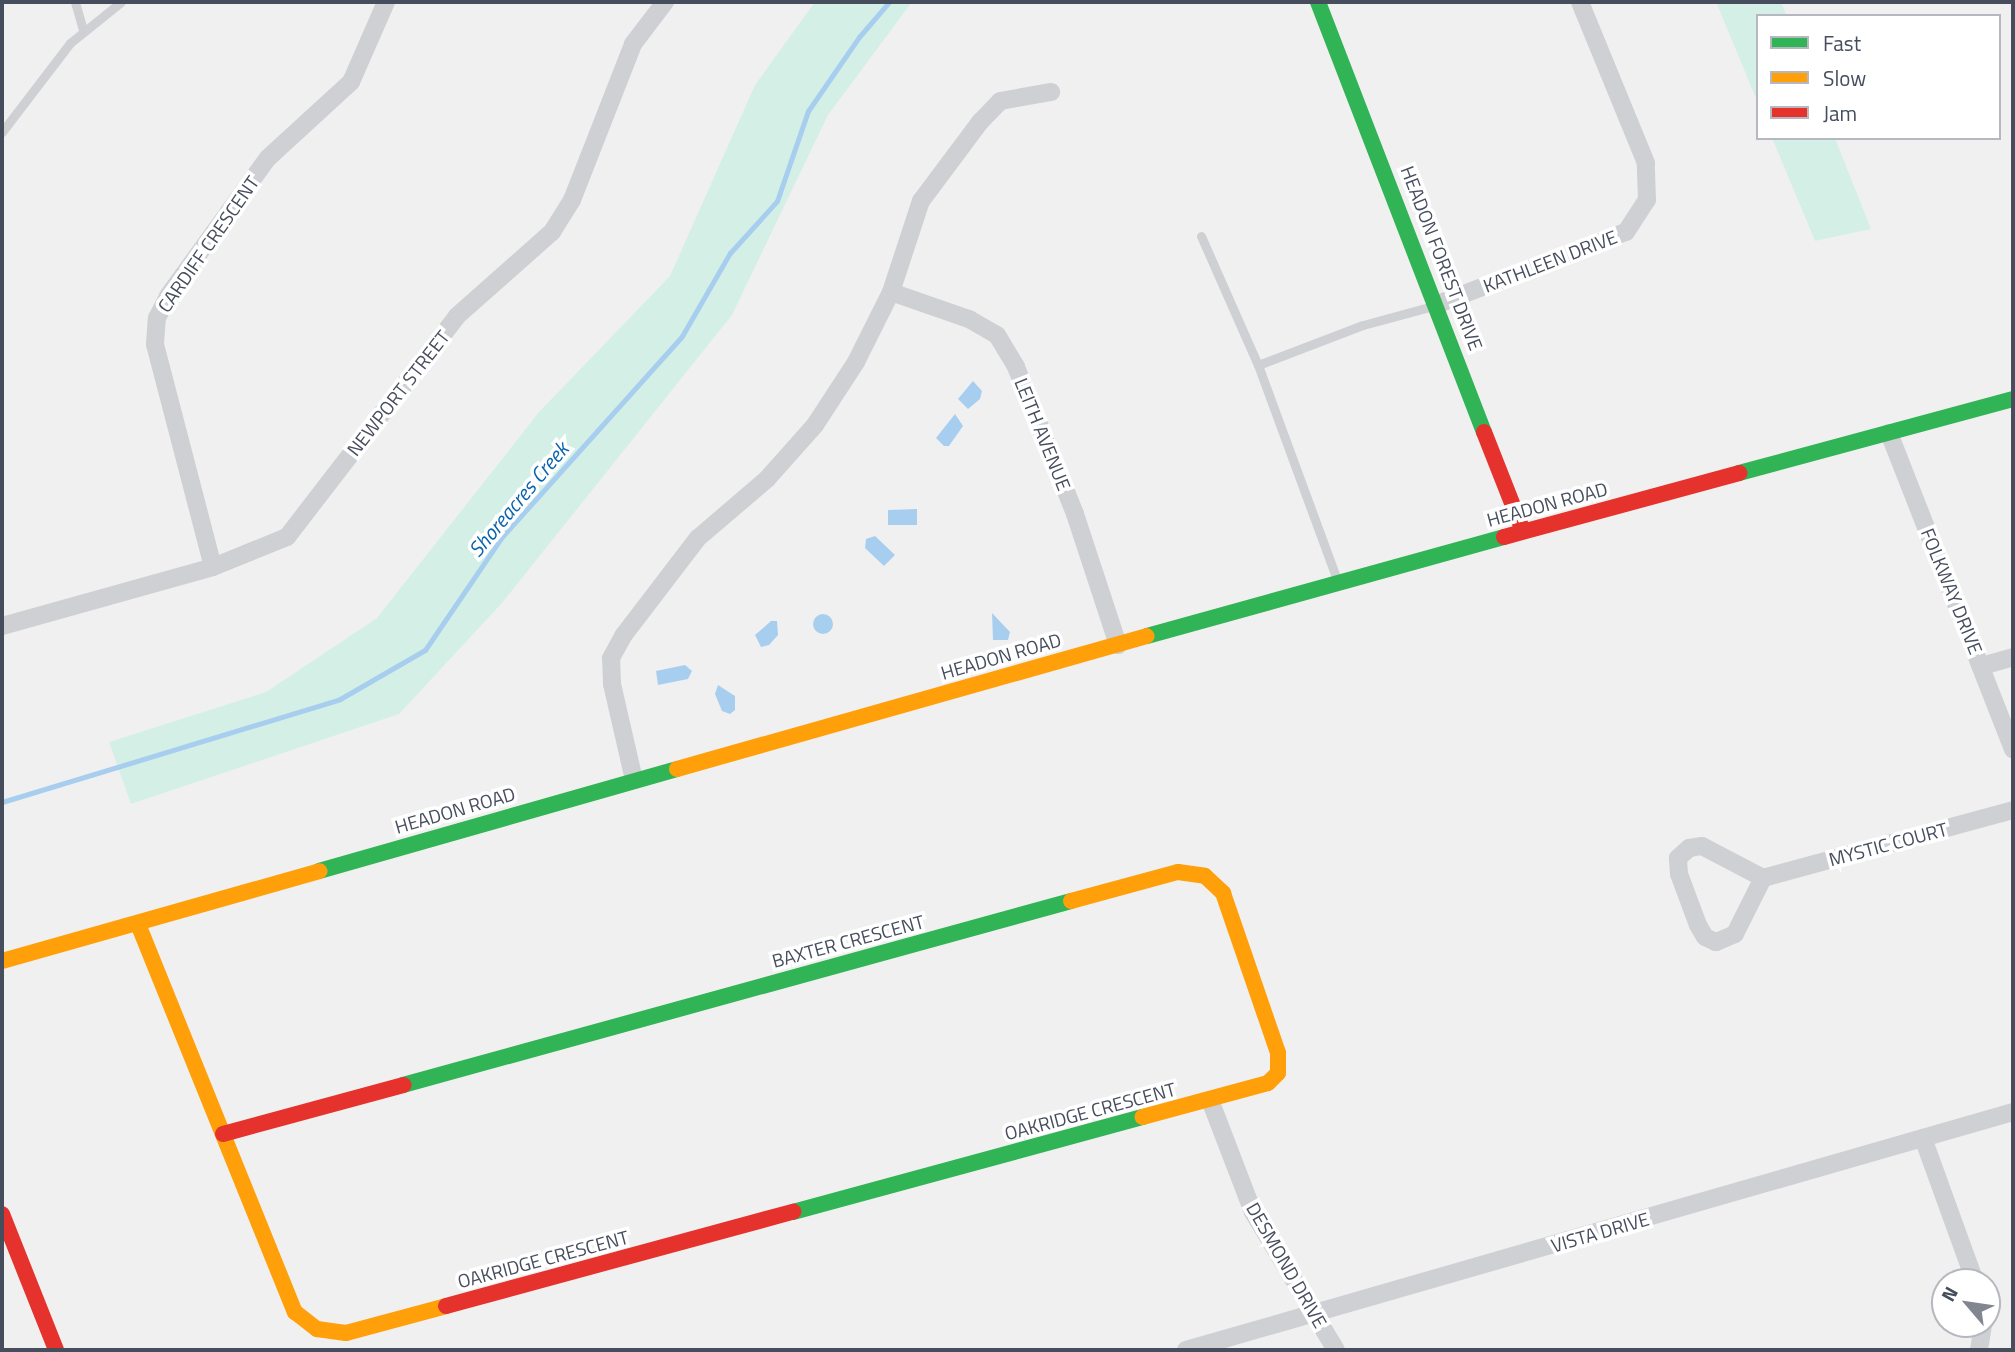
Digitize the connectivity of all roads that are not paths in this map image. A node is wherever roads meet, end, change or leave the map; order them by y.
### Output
1 (75, 2) edge
2 (121, 2) edge
3 (386, 2) edge
4 (665, 2) edge
5 (1318, 2) edge
6 (1580, 2) edge
7 (83, 30) junction
8 (1051, 92) dead end
9 (2, 112) edge
10 (12, 118) junction
11 (2, 132) edge
12 (1201, 236) dead end
13 (891, 292) junction
14 (1438, 304) junction
15 (1258, 365) junction
16 (2013, 399) edge
17 (1889, 433) junction
18 (1523, 531) junction
19 (213, 567) junction
20 (1338, 584) junction
21 (2, 626) edge
22 (1118, 645) junction
23 (2013, 657) edge
24 (1982, 666) junction
25 (2013, 750) edge
26 (634, 780) junction
27 (2013, 810) edge
28 (1763, 878) junction
29 (138, 924) junction
30 (2, 961) edge
31 (1210, 1100) junction
32 (2013, 1112) edge
33 (223, 1134) junction
34 (1923, 1138) junction
35 (2, 1214) edge
36 (1970, 1268) edge
37 (1316, 1315) junction
38 (56, 1350) edge
39 (1186, 1350) edge
40 (1336, 1350) edge

1 - 7 lane
2 - 7 lane
3 - 19 street, CARDIFF CRESCENT
4 - 19 street, NEWPORT STREET
5 - 14 street, HEADON FOREST DRIVE
6 - 14 street, KATHLEEN DRIVE
7 - 10 lane
8 - 13 street
9 - 10 lane
10 - 11 lane
12 - 15 lane
13 - 22 street, LEITH AVENUE
13 - 26 street
14 - 15 lane
14 - 18 street, HEADON FOREST DRIVE
15 - 20 lane
16 - 17 street, HEADON ROAD
17 - 18 street, HEADON ROAD
17 - 24 street, FOLKWAY DRIVE
18 - 20 street, HEADON ROAD
19 - 21 street, NEWPORT STREET
20 - 22 street, HEADON ROAD
22 - 26 street, HEADON ROAD
23 - 24 street
24 - 25 street, FOLKWAY DRIVE
26 - 29 street, HEADON ROAD
27 - 28 street, MYSTIC COURT
28 - 28 street
29 - 30 street, HEADON ROAD
29 - 33 street, OAKRIDGE CRESCENT
31 - 33 street, OAKRIDGE CRESCENT
31 - 33 street, BAXTER CRESCENT
31 - 37 street, DESMOND DRIVE
32 - 34 street, VISTA DRIVE
34 - 36 street
34 - 37 street, VISTA DRIVE
35 - 38 street
37 - 39 street, VISTA DRIVE
37 - 40 street, DESMOND DRIVE

